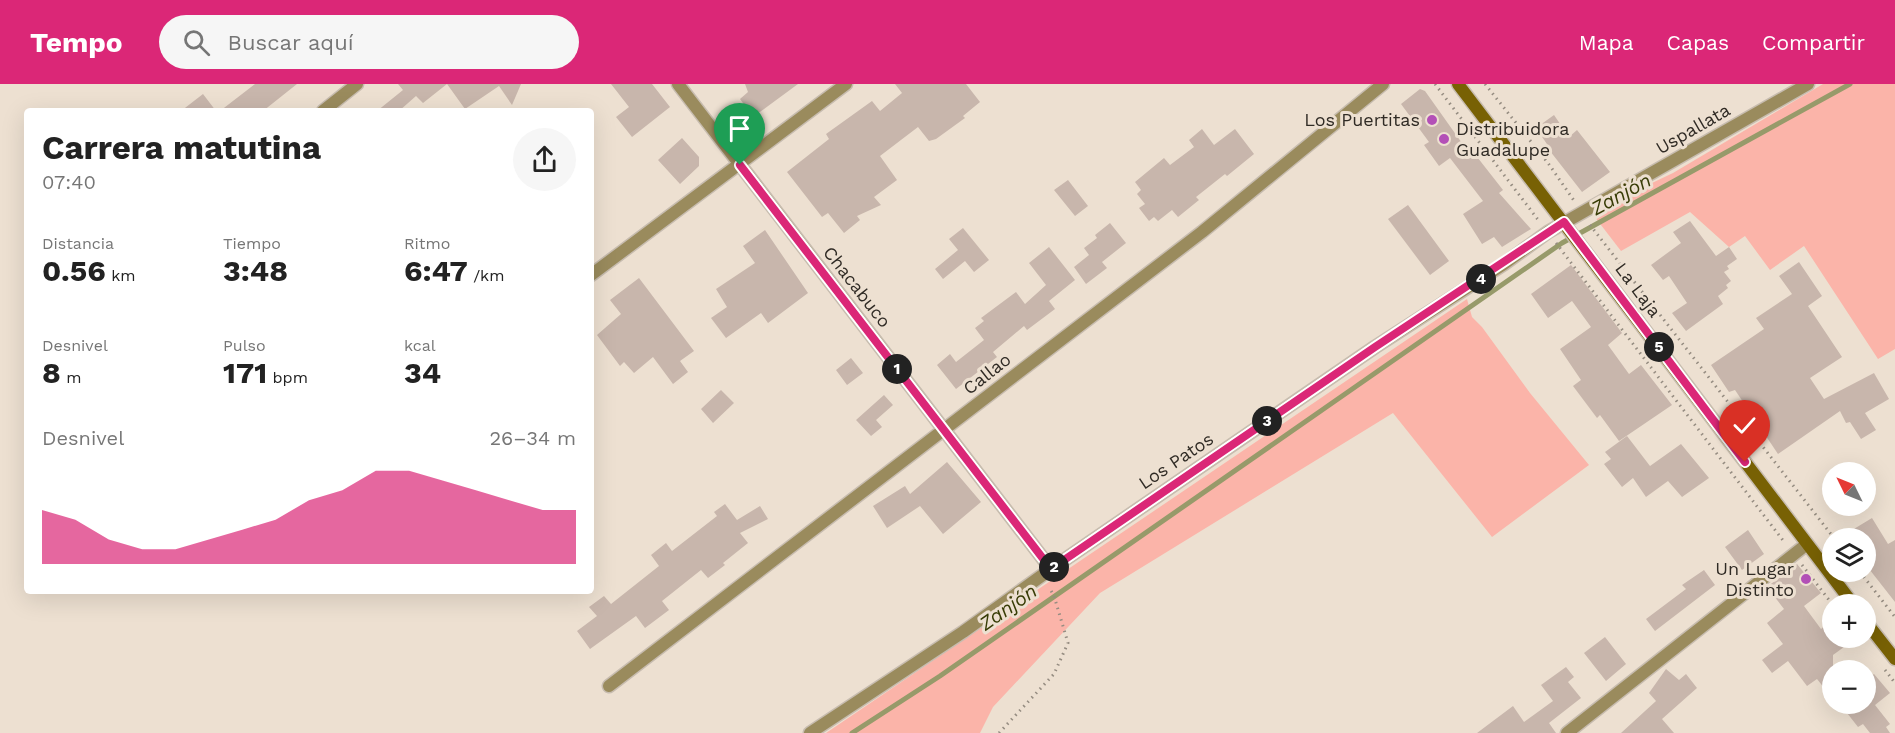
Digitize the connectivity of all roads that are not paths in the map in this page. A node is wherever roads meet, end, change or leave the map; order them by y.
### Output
1 (357, 84) edge
2 (678, 84) edge
3 (846, 84) edge
4 (1383, 84) edge
5 (1458, 84) edge
6 (1808, 84) edge
7 (327, 108) edge
8 (740, 165) junction
9 (1564, 222) junction
10 (594, 273) edge
11 (944, 430) junction
12 (1807, 544) junction
13 (1046, 572) junction
14 (1845, 594) edge
15 (1876, 635) edge
16 (1895, 659) edge
17 (609, 686) dead end
18 (810, 733) edge
19 (1567, 733) edge

1 - 7 street
2 - 8 street, Chacabuco
3 - 8 street
4 - 11 street, Callao
5 - 9 main road, La Laja
6 - 9 street, Uspallata
8 - 10 street
8 - 11 street, Chacabuco
9 - 12 main road, La Laja
9 - 13 street, Los Patos
11 - 13 street, Chacabuco
11 - 17 street, Callao
12 - 14 main road, La Laja
12 - 19 street
13 - 18 street, Los Patos
15 - 16 main road

